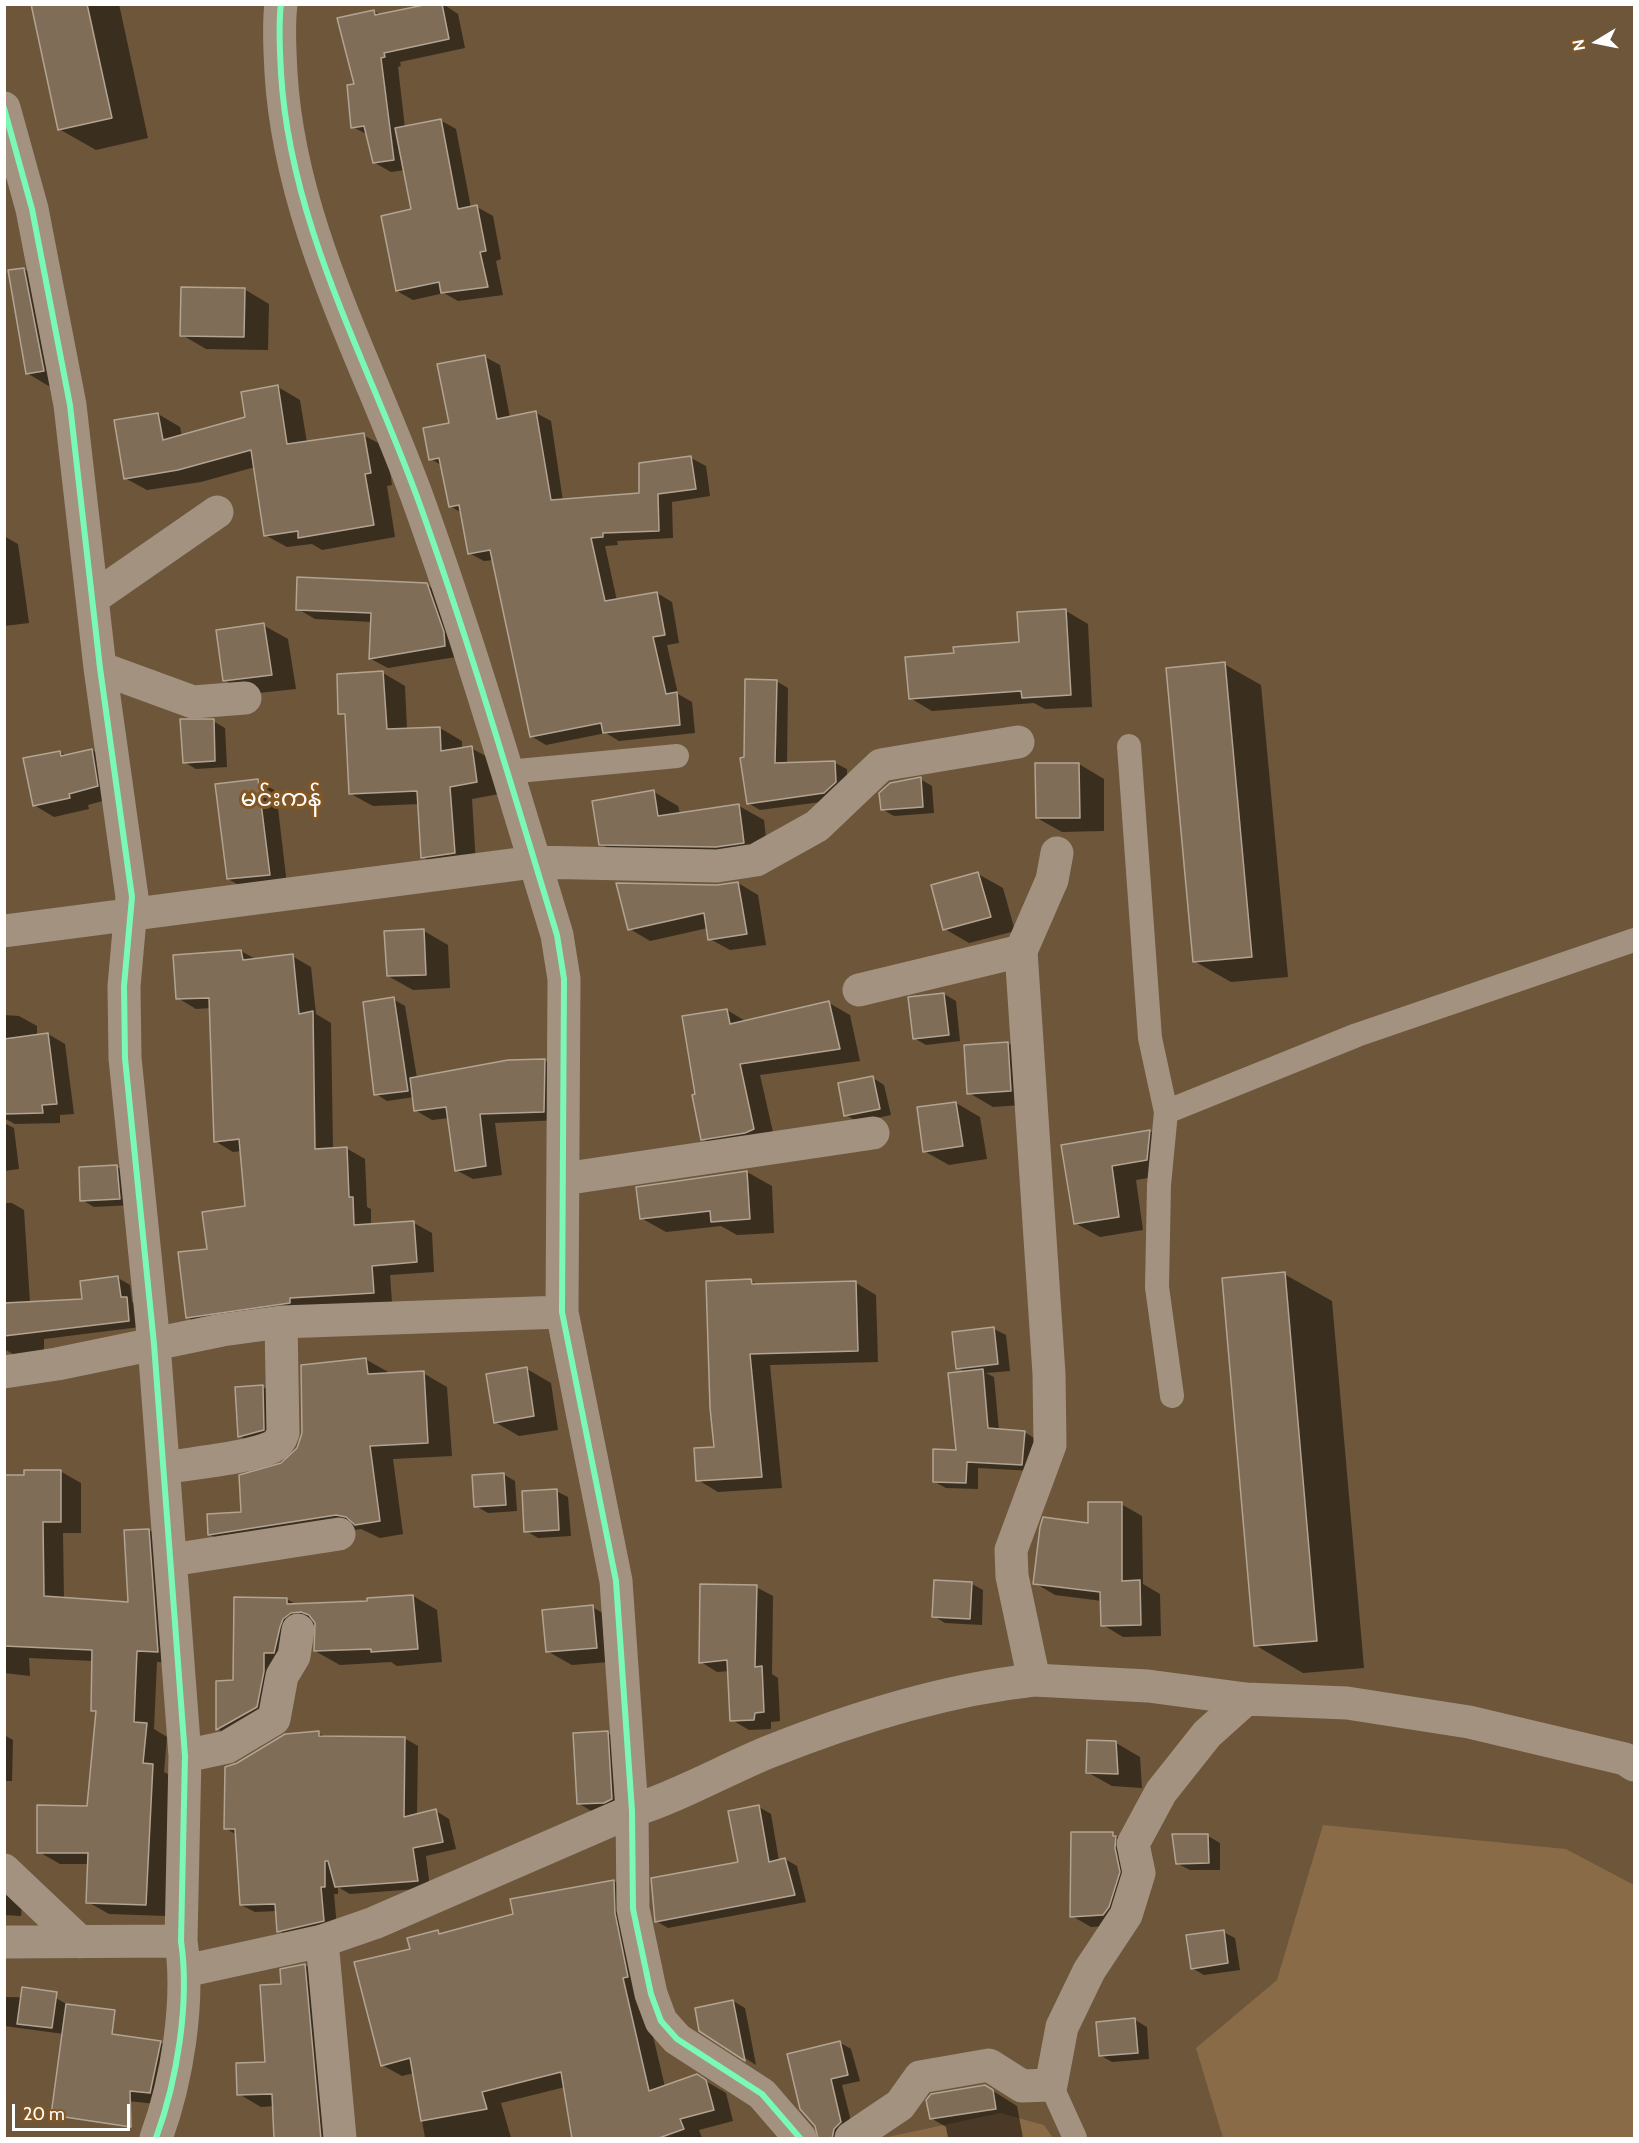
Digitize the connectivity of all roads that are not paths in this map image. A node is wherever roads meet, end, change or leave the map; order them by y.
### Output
1 (281, 4) edge
2 (4, 108) edge
3 (217, 512) dead end
4 (93, 598) junction
5 (100, 668) junction
6 (245, 698) dead end
7 (1018, 742) dead end
8 (1129, 746) dead end
9 (677, 756) dead end
10 (507, 772) junction
11 (1057, 853) dead end
12 (534, 862) junction
13 (132, 912) junction
14 (4, 931) edge
15 (1635, 940) edge
16 (1021, 951) junction
17 (859, 990) dead end
18 (1166, 1112) junction
19 (873, 1133) dead end
20 (563, 1179) junction
21 (562, 1312) junction
22 (280, 1322) junction
23 (154, 1344) junction
24 (4, 1371) edge
25 (1172, 1396) dead end
26 (164, 1468) junction
27 (339, 1534) dead end
28 (171, 1560) junction
29 (298, 1630) dead end
30 (1034, 1680) junction
31 (1246, 1699) junction
32 (1631, 1755) edge
33 (185, 1756) junction
34 (632, 1811) junction
35 (4, 1870) edge
36 (322, 1941) junction
37 (4, 1942) edge
38 (80, 1942) junction
39 (183, 1956) junction
40 (1051, 2085) junction
41 (156, 2139) edge
42 (340, 2139) edge
43 (800, 2139) edge
44 (851, 2139) edge
45 (1075, 2139) edge

1 - 10 street
2 - 4 street
3 - 4 street
4 - 5 street
5 - 6 street
5 - 13 street
7 - 12 street
8 - 18 lane
9 - 10 lane
10 - 12 street
11 - 16 street
12 - 13 street
12 - 20 street
13 - 14 street
13 - 23 street
15 - 18 lane
16 - 17 street
16 - 30 street
18 - 25 lane
19 - 20 street
20 - 21 street
21 - 22 street
21 - 34 street
22 - 23 street
22 - 26 street
23 - 24 street
23 - 26 street
26 - 28 street
27 - 28 street
28 - 33 street
29 - 33 street
30 - 31 street
30 - 34 street
31 - 32 street
31 - 40 street
33 - 39 street
34 - 36 street
34 - 43 street
35 - 38 street
36 - 39 street
36 - 42 street
37 - 38 street
38 - 39 street
39 - 41 street
40 - 44 street
40 - 45 lane

